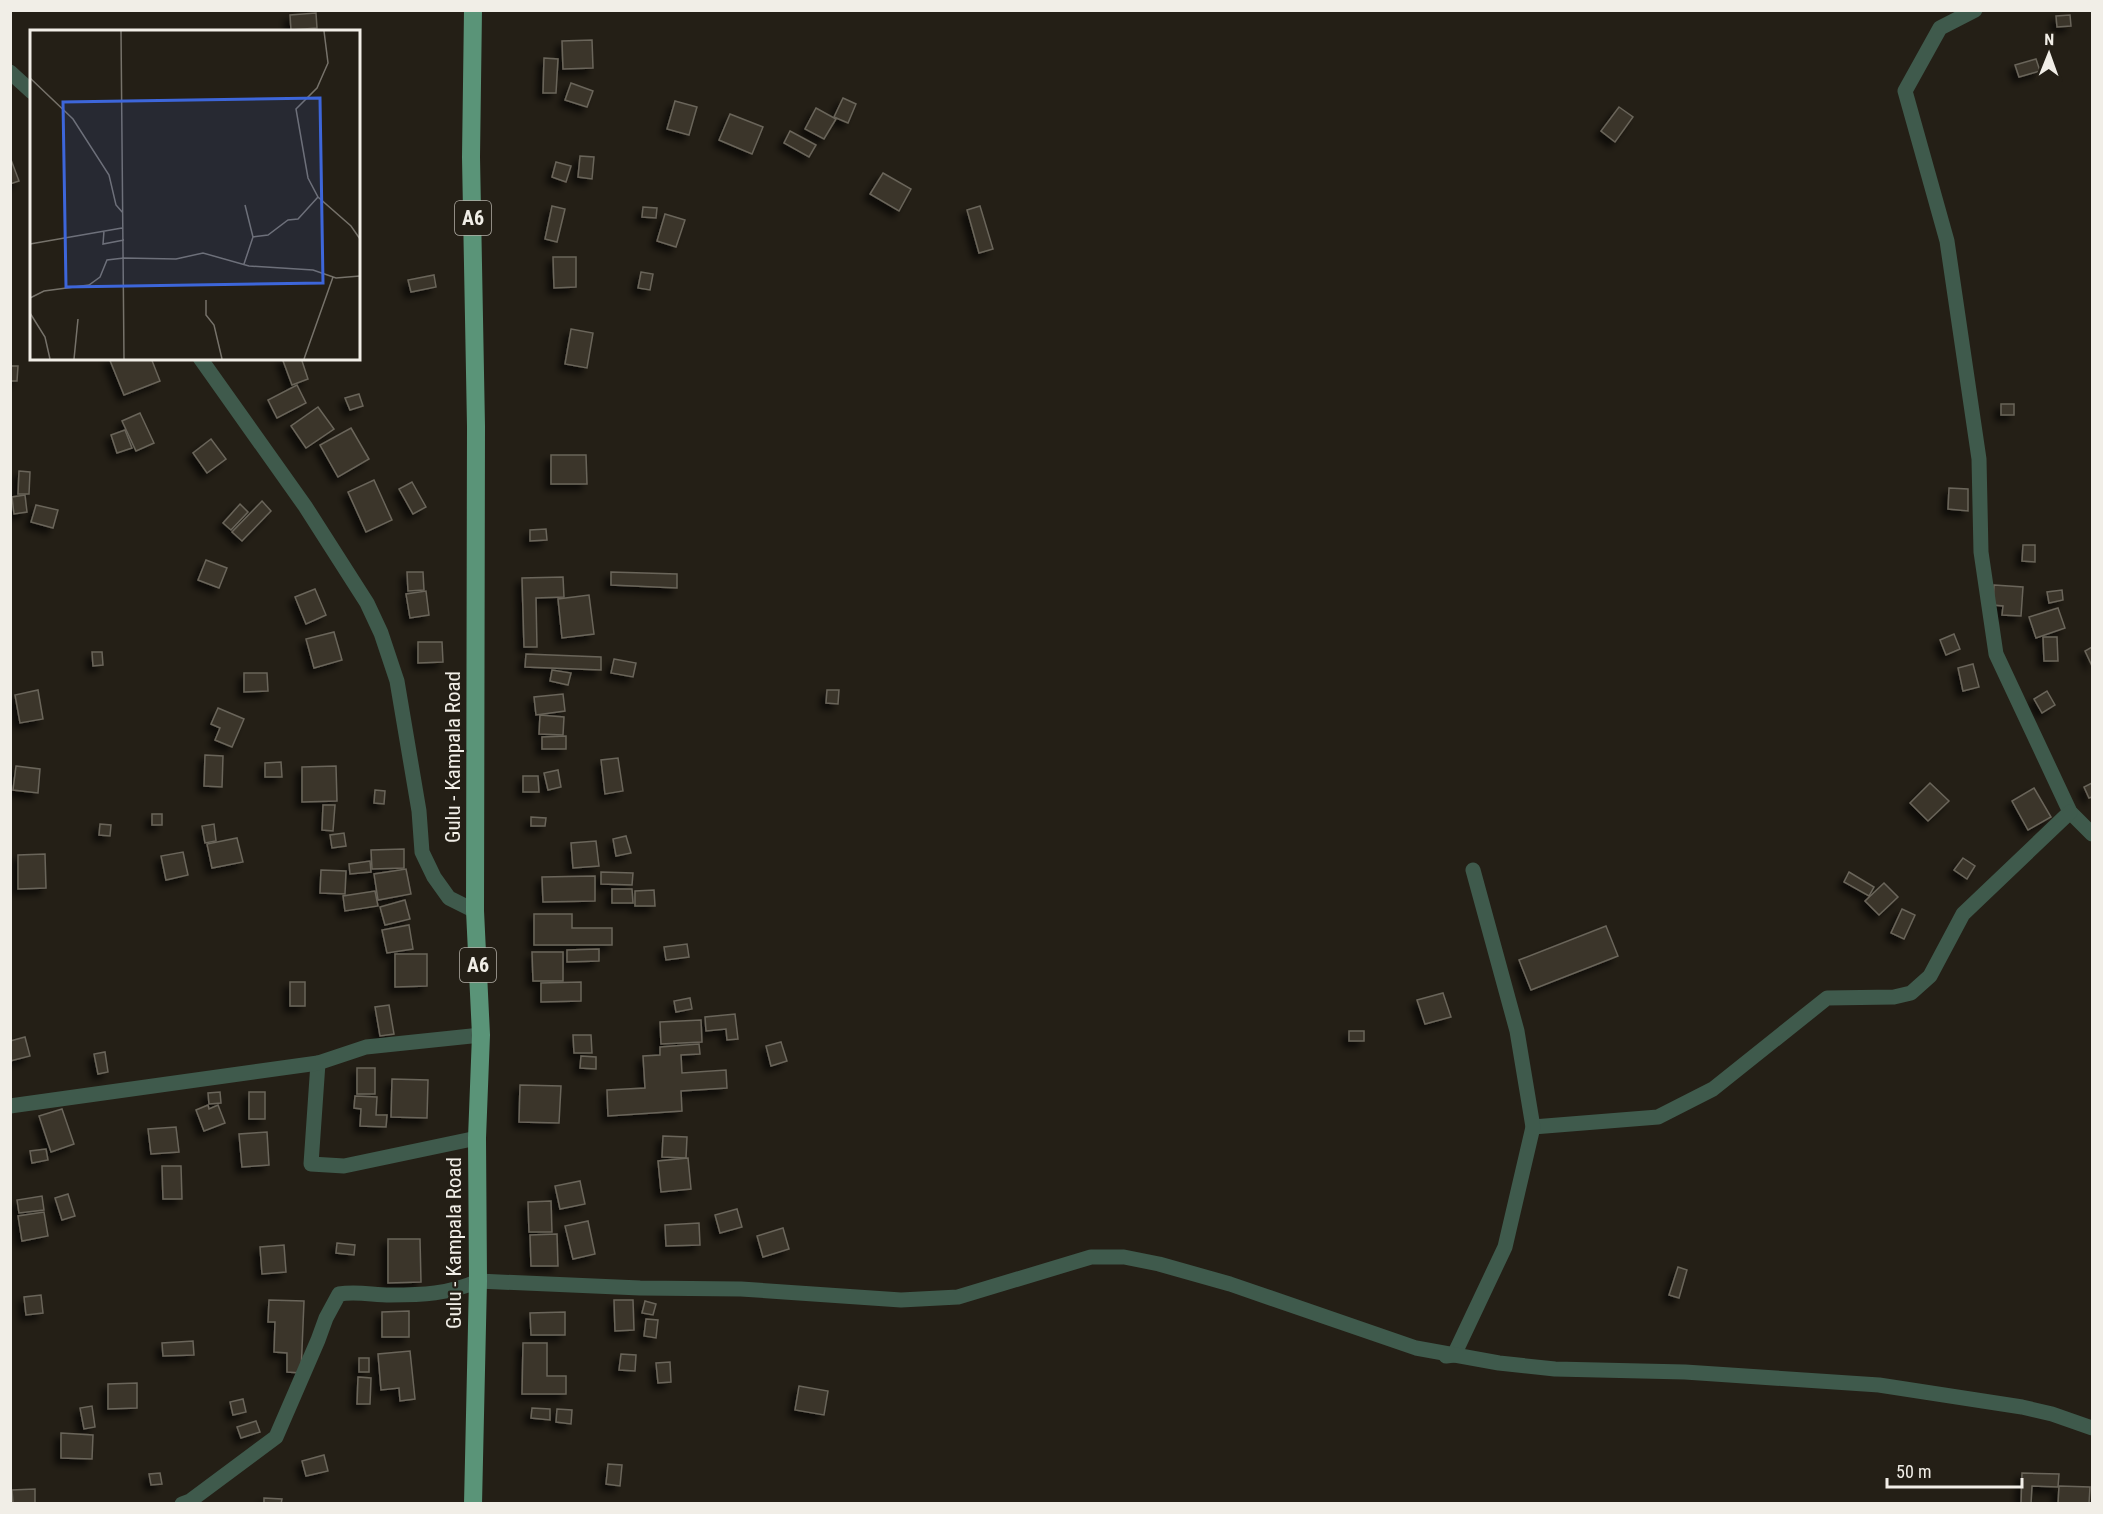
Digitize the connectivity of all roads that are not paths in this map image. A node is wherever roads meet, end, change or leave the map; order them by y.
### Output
1 (473, 10) edge
2 (1975, 10) edge
3 (10, 72) edge
4 (30, 90) edge
5 (201, 360) edge
6 (2070, 812) junction
7 (2092, 834) edge
8 (1473, 870) dead end
9 (476, 911) junction
10 (480, 1035) junction
11 (318, 1063) junction
12 (10, 1106) edge
13 (1533, 1127) junction
14 (477, 1138) junction
15 (478, 1281) junction
16 (1450, 1356) junction
17 (2092, 1428) edge
18 (182, 1503) edge
19 (472, 1503) edge

1 - 9 main road, Gulu - Kampala Road / A6
2 - 6 street
3 - 4 street
5 - 9 street
6 - 7 street
6 - 13 street
8 - 13 street
9 - 10 main road, Gulu - Kampala Road / A6
10 - 11 street
10 - 14 main road, Gulu - Kampala Road / A6
11 - 12 street
11 - 14 street
13 - 16 street
14 - 15 main road, Gulu - Kampala Road / A6
15 - 16 street
15 - 18 street
15 - 19 main road, Gulu - Kampala Road / A6
16 - 17 street

